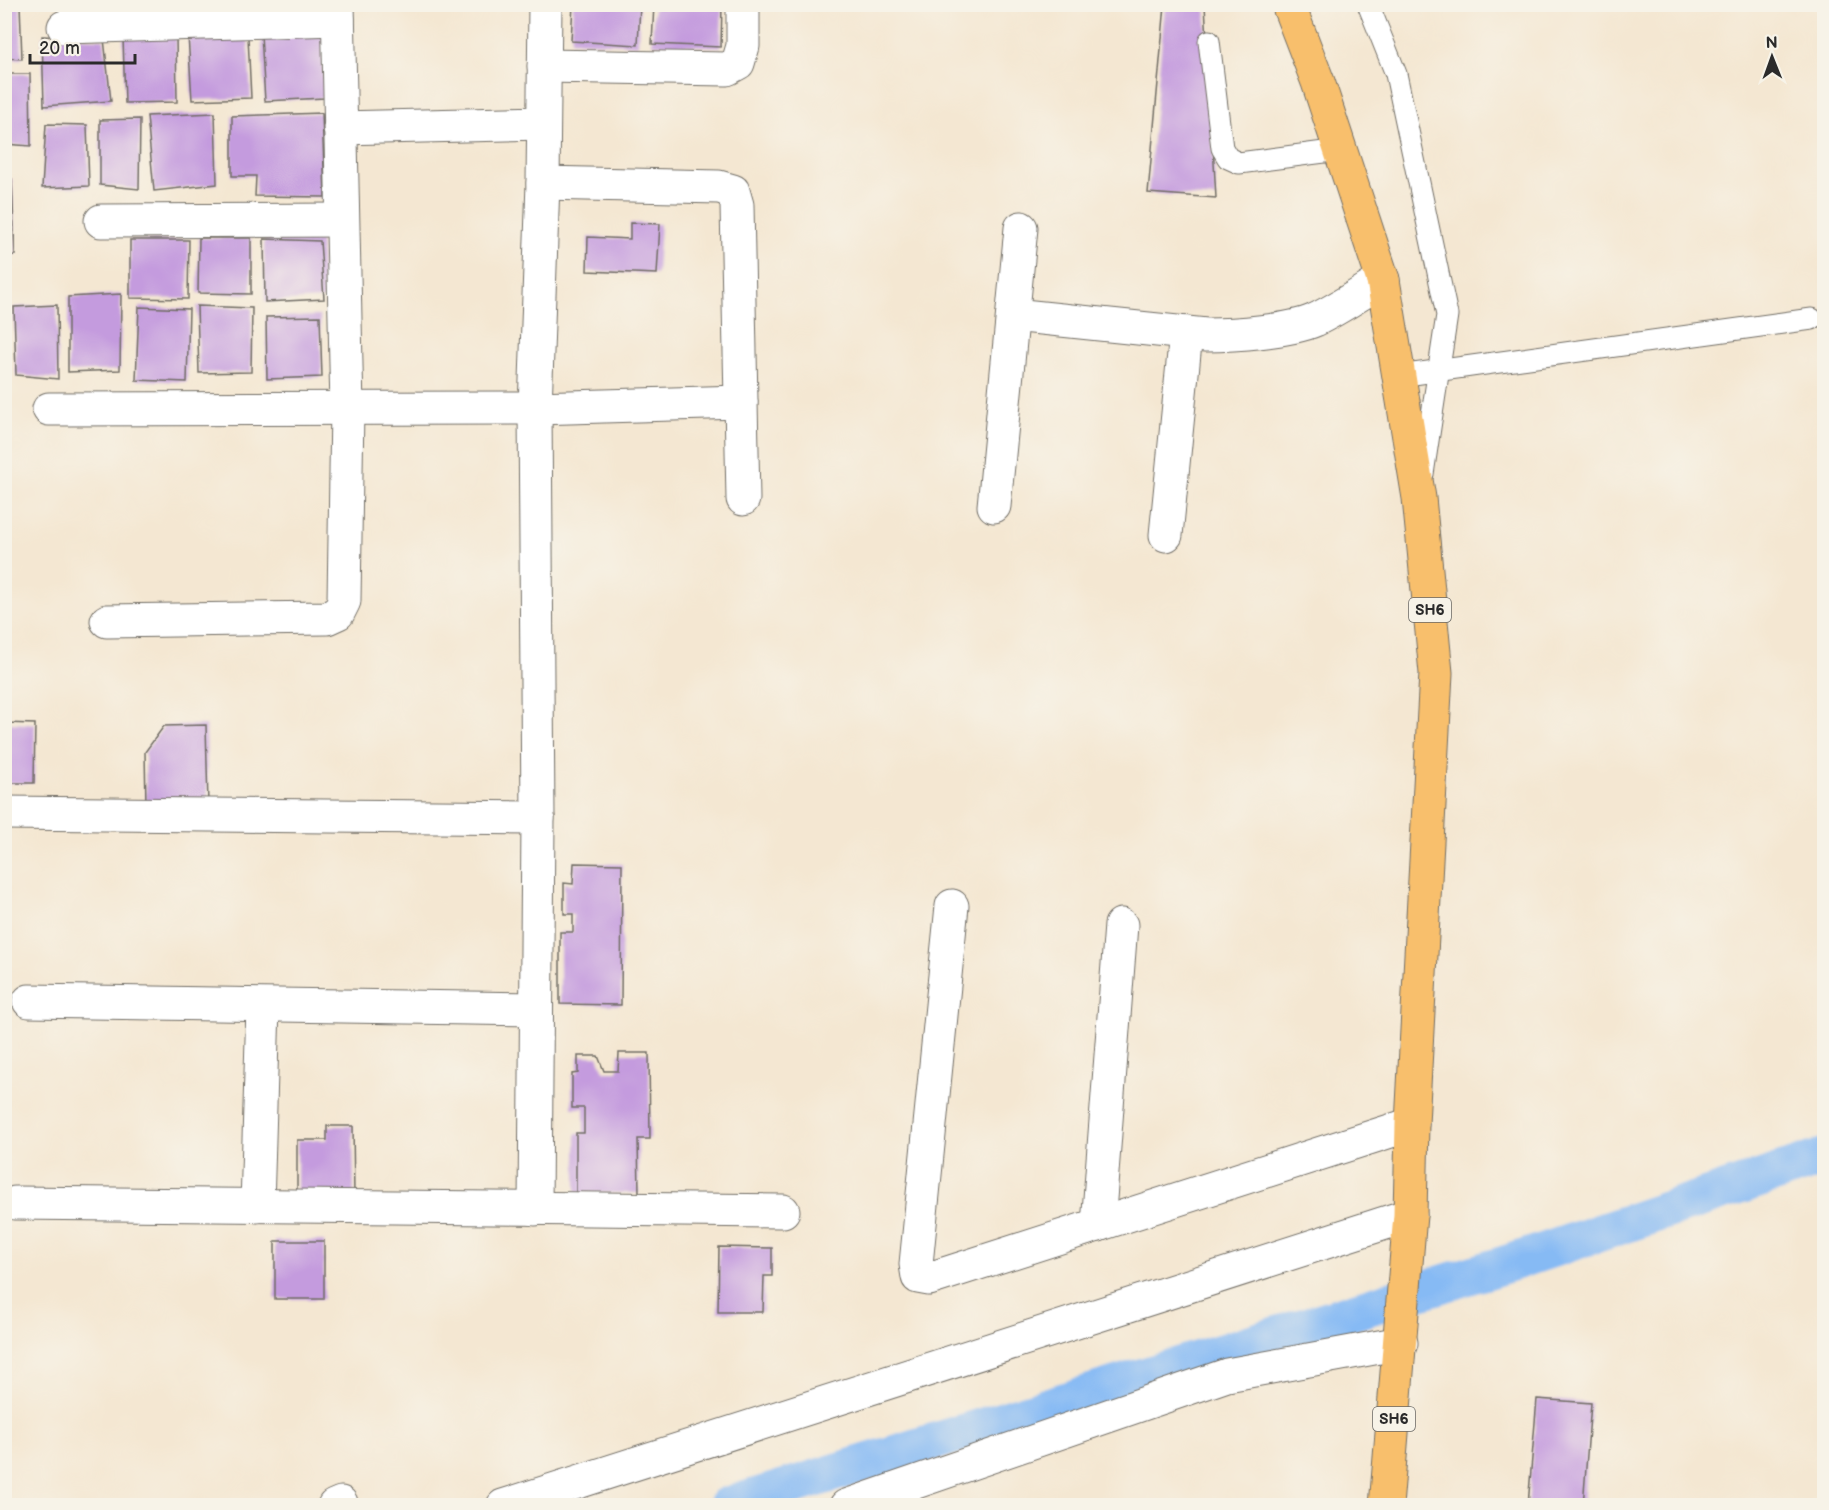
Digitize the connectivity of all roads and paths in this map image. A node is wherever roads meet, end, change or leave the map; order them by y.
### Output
1 (545, 4) edge
2 (743, 4) edge
3 (1288, 4) edge
4 (1368, 4) edge
5 (338, 12) edge
6 (137, 15) edge
7 (64, 27) dead end
8 (1209, 41) dead end
9 (544, 66) junction
10 (543, 123) junction
11 (340, 128) junction
12 (1340, 150) junction
13 (543, 183) junction
14 (342, 220) junction
15 (101, 221) dead end
16 (1021, 228) dead end
17 (1383, 280) junction
18 (1013, 315) junction
19 (1812, 319) dead end
20 (1185, 333) junction
21 (1439, 370) junction
22 (1399, 376) junction
23 (741, 402) junction
24 (535, 408) junction
25 (49, 409) dead end
26 (347, 409) junction
27 (1419, 498) junction
28 (743, 499) dead end
29 (994, 506) dead end
30 (1166, 535) dead end
31 (107, 621) dead end
32 (4, 813) edge
33 (538, 818) junction
34 (952, 906) dead end
35 (1121, 925) dead end
36 (30, 1001) dead end
37 (263, 1006) junction
38 (536, 1009) junction
39 (1412, 1124) junction
40 (15, 1203) dead end
41 (258, 1206) junction
42 (535, 1209) junction
43 (783, 1211) dead end
44 (1098, 1225) junction
45 (1409, 1225) junction
46 (1401, 1338) junction
47 (504, 1506) edge
48 (846, 1506) edge
49 (1386, 1506) edge

1 - 9 street
2 - 9 street
3 - 12 main road, SH6
4 - 21 lane
5 - 6 street
5 - 11 street
6 - 7 street
8 - 12 lane
9 - 10 street
10 - 11 street
10 - 13 street
11 - 14 street
12 - 17 main road, SH6
13 - 23 street
13 - 24 street
14 - 15 street
14 - 26 street
16 - 18 street
17 - 20 street
17 - 22 main road, SH6
18 - 20 street
18 - 29 street
19 - 21 lane
20 - 30 street
21 - 22 lane
21 - 27 lane
22 - 27 main road, SH6
23 - 24 street
23 - 28 street
24 - 26 street
24 - 33 street
25 - 26 street
26 - 31 street
27 - 39 main road, SH6
32 - 33 street
33 - 38 street
34 - 44 street
35 - 44 street
36 - 37 street
37 - 38 street
37 - 41 street
38 - 42 street
39 - 44 street
39 - 45 main road, SH6
40 - 41 street
41 - 42 street
42 - 43 street
45 - 46 main road, SH6
45 - 47 street
46 - 48 street
46 - 49 main road, SH6

